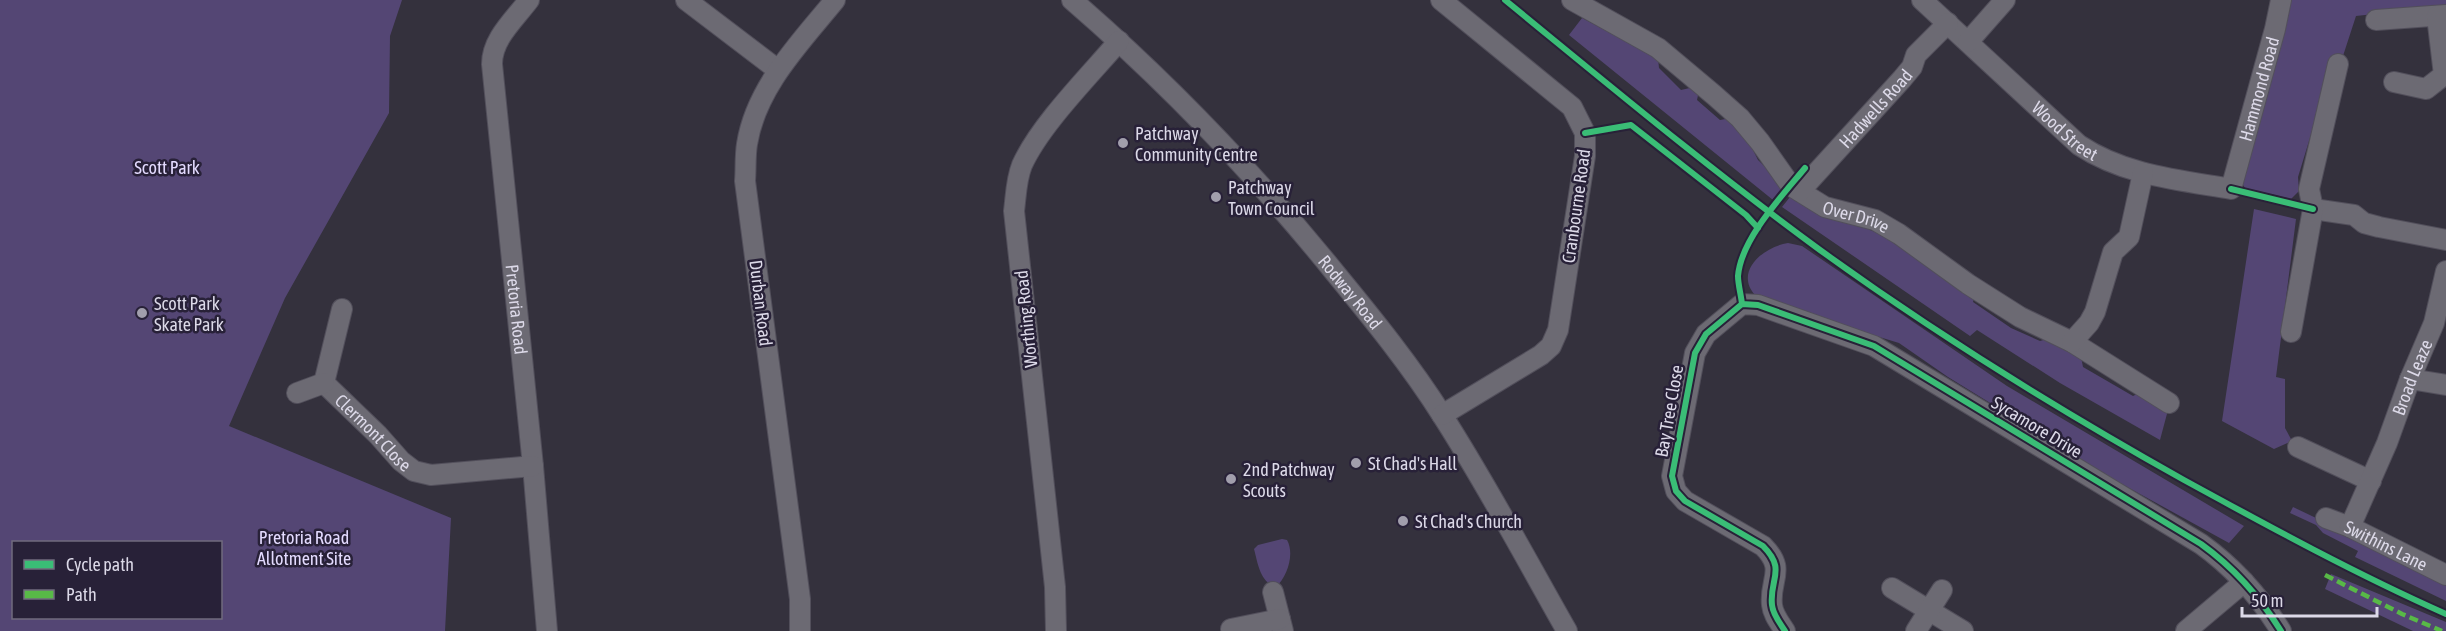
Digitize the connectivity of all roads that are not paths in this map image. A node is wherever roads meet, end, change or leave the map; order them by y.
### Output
1 (529, 0) edge
2 (686, 0) edge
3 (835, 0) edge
4 (1072, 0) edge
5 (1441, 0) edge
6 (1572, 0) edge
7 (1922, 0) edge
8 (2005, 0) edge
9 (2281, 0) edge
10 (2441, 16) edge
11 (2376, 20) dead end
12 (1948, 23) junction
13 (1119, 40) junction
14 (1968, 42) junction
15 (2338, 64) dead end
16 (778, 70) junction
17 (2394, 82) dead end
18 (2143, 173) junction
19 (2234, 177) joint
20 (1800, 191) junction
21 (2313, 208) junction
22 (2446, 240) edge
23 (2446, 271) edge
24 (1742, 304) joint
25 (342, 309) dead end
26 (2291, 332) dead end
27 (2072, 342) junction
28 (2410, 379) junction
29 (324, 382) junction
30 (2446, 386) edge
31 (297, 393) dead end
32 (2169, 403) dead end
33 (1442, 415) junction
34 (2298, 447) dead end
35 (533, 466) junction
36 (2371, 481) junction
37 (2326, 518) dead end
38 (2350, 526) junction
39 (2446, 575) edge
40 (2244, 582) junction
41 (1892, 588) dead end
42 (1942, 590) dead end
43 (1273, 592) dead end
44 (1929, 611) junction
45 (1282, 625) edge
46 (1232, 629) dead end
47 (547, 631) edge
48 (800, 631) edge
49 (1056, 631) edge
50 (1567, 631) edge
51 (1785, 631) edge
52 (1917, 631) edge
53 (1963, 631) edge
54 (2186, 631) edge
55 (2282, 631) edge

1 - 35 street, Pretoria Road
2 - 16 street
3 - 16 street, Durban Road
4 - 13 street, Rodway Road
5 - 33 street, Cranbourne Road
6 - 20 street, Over Drive
7 - 12 street, Wood Street
8 - 14 street
9 - 19 street, Hammond Road
10 - 11 street
10 - 17 street
12 - 14 street, Wood Street
12 - 20 street, Hadwells Road
13 - 33 street, Rodway Road
13 - 49 street, Worthing Road
14 - 18 street, Wood Street
15 - 21 street
16 - 48 street, Durban Road
18 - 19 street, Wood Street
18 - 27 street
20 - 27 street, Over Drive
21 - 22 street
21 - 26 street
23 - 28 street, Broad Leaze
24 - 40 street, Sycamore Drive
24 - 51 street, Bay Tree Close
25 - 29 street, Clermont Close
27 - 32 street, Over Drive
28 - 30 street
28 - 36 street, Broad Leaze
29 - 31 street, Clermont Close
29 - 35 street, Clermont Close
33 - 50 street, Rodway Road
34 - 36 street
35 - 47 street, Pretoria Road
36 - 38 street, Broad Leaze
37 - 38 street, Swithins Lane
38 - 39 street, Swithins Lane
40 - 54 street
40 - 55 street, Sycamore Drive
41 - 44 street
42 - 44 street
43 - 45 street
44 - 52 street
44 - 53 street
45 - 46 street

